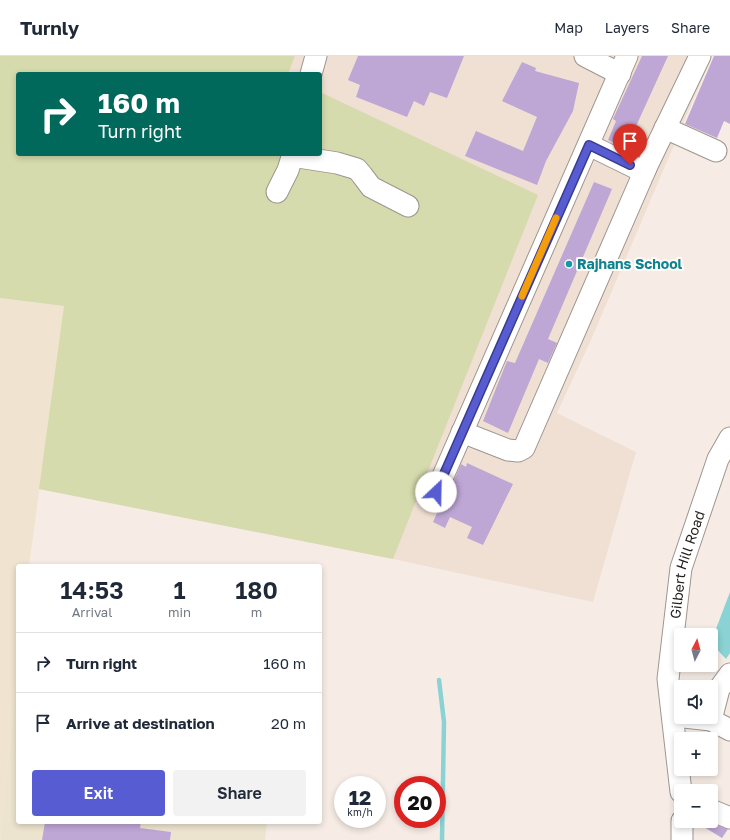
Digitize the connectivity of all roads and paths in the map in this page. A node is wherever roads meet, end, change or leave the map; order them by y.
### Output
1 (316, 56) edge
2 (585, 56) edge
3 (700, 56) edge
4 (624, 65) edge
5 (312, 72) edge
6 (665, 128) junction
7 (589, 145) junction
8 (716, 152) dead end
9 (293, 156) edge
10 (298, 156) edge
11 (646, 168) junction
12 (277, 192) dead end
13 (408, 206) dead end
14 (462, 432) junction
15 (730, 438) edge
16 (436, 492) dead end
17 (730, 674) edge
18 (718, 692) edge
19 (674, 699) edge
20 (679, 724) edge
21 (718, 724) edge
22 (730, 730) edge
23 (681, 784) edge
24 (718, 813) edge
25 (730, 818) edge
26 (682, 828) edge
27 (682, 840) edge

1 - 5 street
2 - 4 street
3 - 6 street
4 - 7 street
6 - 8 street
6 - 11 street
7 - 11 street
7 - 14 street
9 - 12 street
10 - 13 street
11 - 14 street
14 - 16 street
15 - 19 street, Gilbert Hill Road
17 - 18 street
20 - 23 street, Gilbert Hill Road
21 - 22 street
24 - 25 street
26 - 27 street

